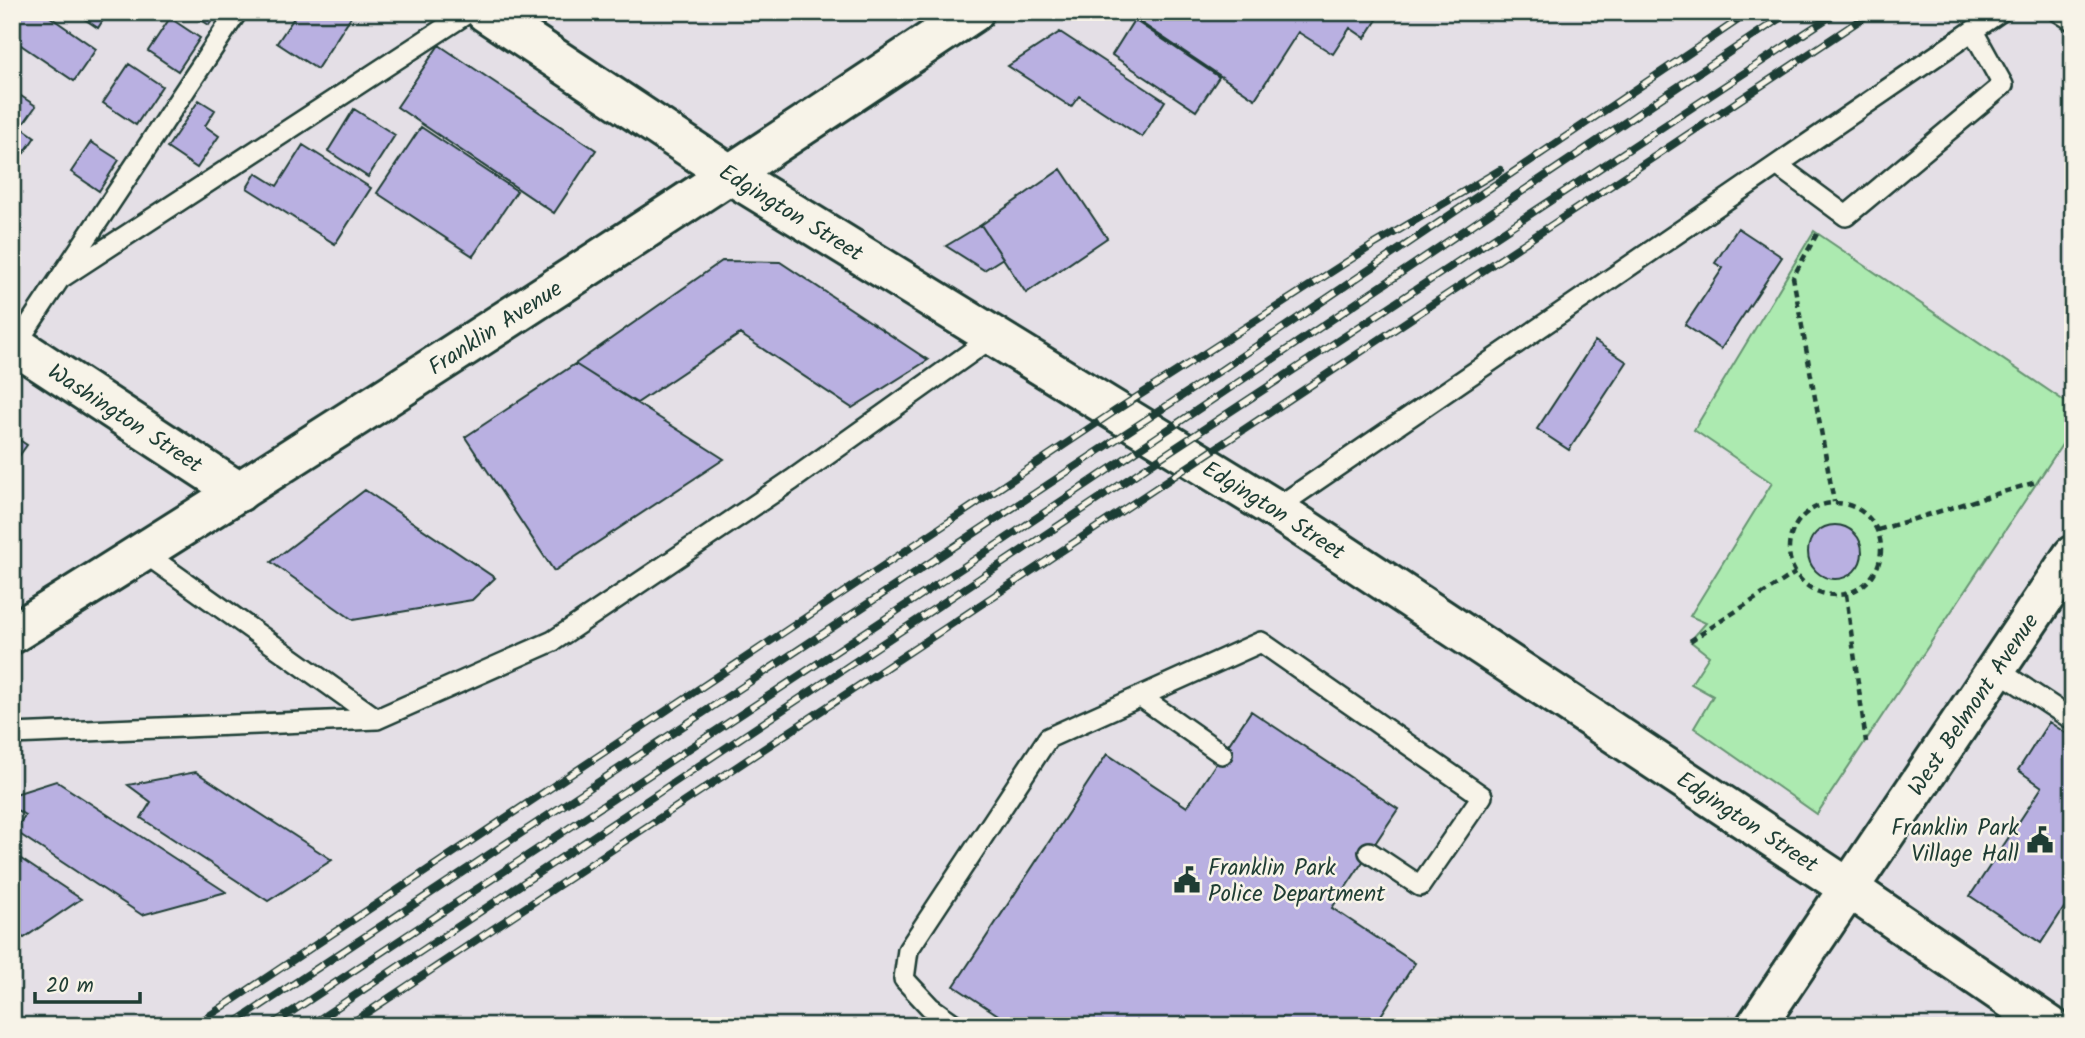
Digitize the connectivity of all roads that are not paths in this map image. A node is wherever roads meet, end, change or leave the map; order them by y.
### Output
1 (237, 12) edge
2 (469, 12) edge
3 (485, 12) edge
4 (974, 12) edge
5 (2000, 12) edge
6 (2059, 12) edge
7 (2073, 21) edge
8 (1973, 31) junction
9 (1777, 165) junction
10 (731, 174) junction
11 (61, 278) junction
12 (994, 336) junction
13 (13, 346) edge
14 (239, 492) junction
15 (1275, 509) junction
16 (143, 552) junction
17 (2073, 555) edge
18 (12, 634) edge
19 (1996, 669) junction
20 (1141, 696) junction
21 (377, 719) junction
22 (2073, 720) edge
23 (12, 734) edge
24 (1222, 754) dead end
25 (1369, 852) dead end
26 (1847, 887) junction
27 (957, 1026) edge
28 (1756, 1026) edge
29 (2050, 1026) edge

1 - 11 lane
2 - 11 lane
3 - 10 street, Edgington Street
4 - 10 street, Franklin Avenue
5 - 8 lane
6 - 7 lane
8 - 9 lane
8 - 9 lane
9 - 15 lane
10 - 12 street, Edgington Street
10 - 14 street, Franklin Avenue
11 - 13 lane
12 - 15 street, Edgington Street
12 - 21 lane
13 - 14 street, Washington Street
14 - 16 street, Franklin Avenue
15 - 26 street, Edgington Street
16 - 18 street, Franklin Avenue
16 - 21 lane
17 - 19 street, West Belmont Avenue
19 - 22 lane
19 - 26 street, West Belmont Avenue
20 - 24 lane
20 - 25 lane
20 - 27 lane
21 - 23 lane
26 - 28 street, West Belmont Avenue
26 - 29 street, Edgington Street

